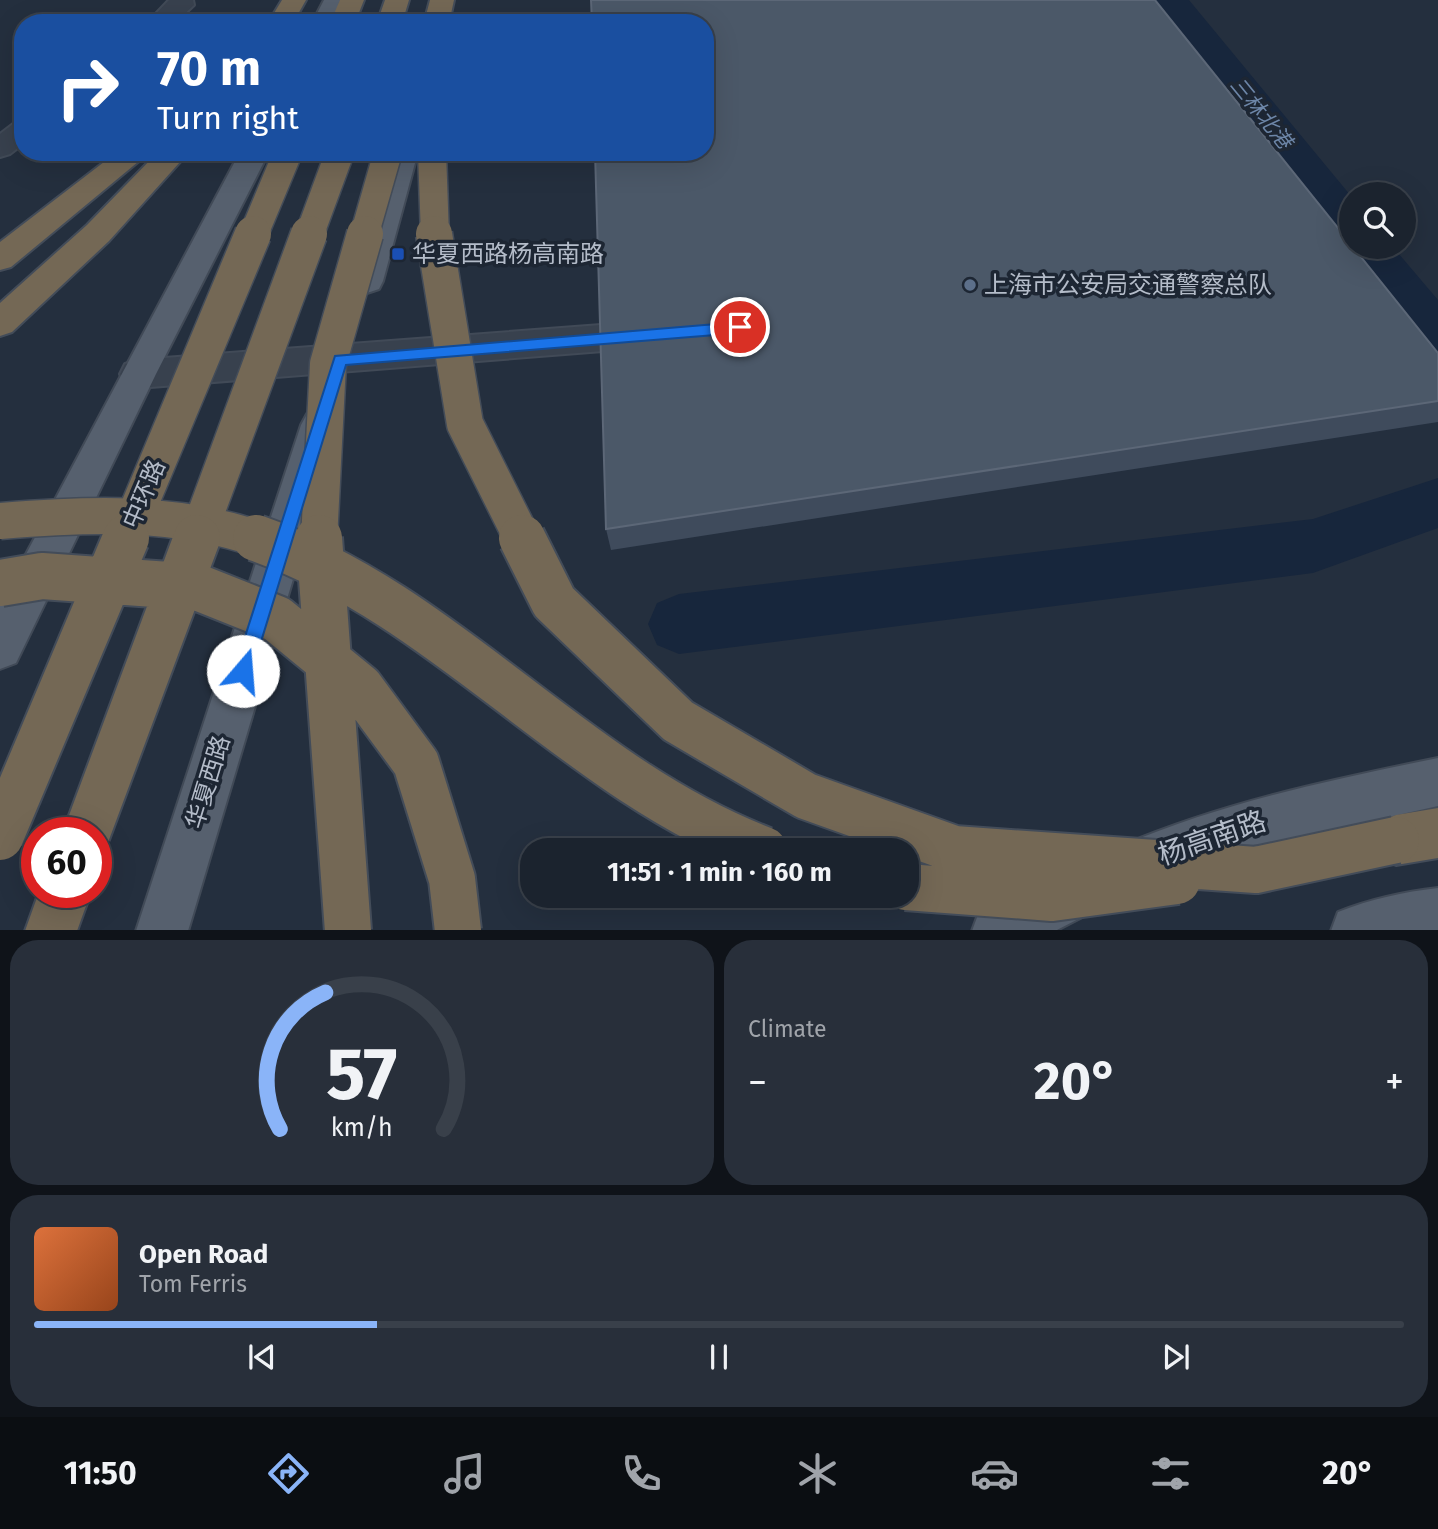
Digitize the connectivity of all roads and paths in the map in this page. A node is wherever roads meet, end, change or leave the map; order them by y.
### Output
1 (181, 0) edge
2 (170, 14) edge
3 (14, 137) edge
4 (0, 148) edge
5 (125, 161) edge
6 (166, 161) edge
7 (250, 161) edge
8 (284, 161) edge
9 (337, 161) edge
10 (385, 161) edge
11 (401, 161) edge
12 (432, 161) edge
13 (0, 259) edge
14 (0, 323) edge
15 (685, 332) edge
16 (341, 360) junction
17 (138, 374) junction
18 (0, 521) edge
19 (0, 583) edge
20 (0, 648) edge
21 (1438, 782) edge
22 (94, 817) edge
23 (0, 837) edge
24 (1417, 837) edge
25 (729, 838) edge
26 (1256, 870) junction
27 (919, 888) edge
28 (59, 908) edge
29 (1438, 914) edge
30 (51, 930) edge
31 (162, 930) edge
32 (348, 930) edge
33 (458, 930) edge
34 (998, 930) edge
35 (1357, 930) edge

1 - 2 lane
3 - 4 lane
5 - 13 highway
6 - 14 highway
7 - 17 main road
8 - 23 highway, 中环路, bridge
9 - 22 highway, bridge
10 - 32 highway, bridge
11 - 16 main road, 华夏西路
12 - 26 highway, bridge
15 - 16 lane
16 - 17 lane
16 - 31 main road, 华夏西路
17 - 20 main road
18 - 25 highway, bridge
19 - 33 highway, bridge
21 - 34 main road, 杨高南路
24 - 26 highway, bridge
26 - 27 highway, bridge
28 - 30 highway
29 - 35 main road

